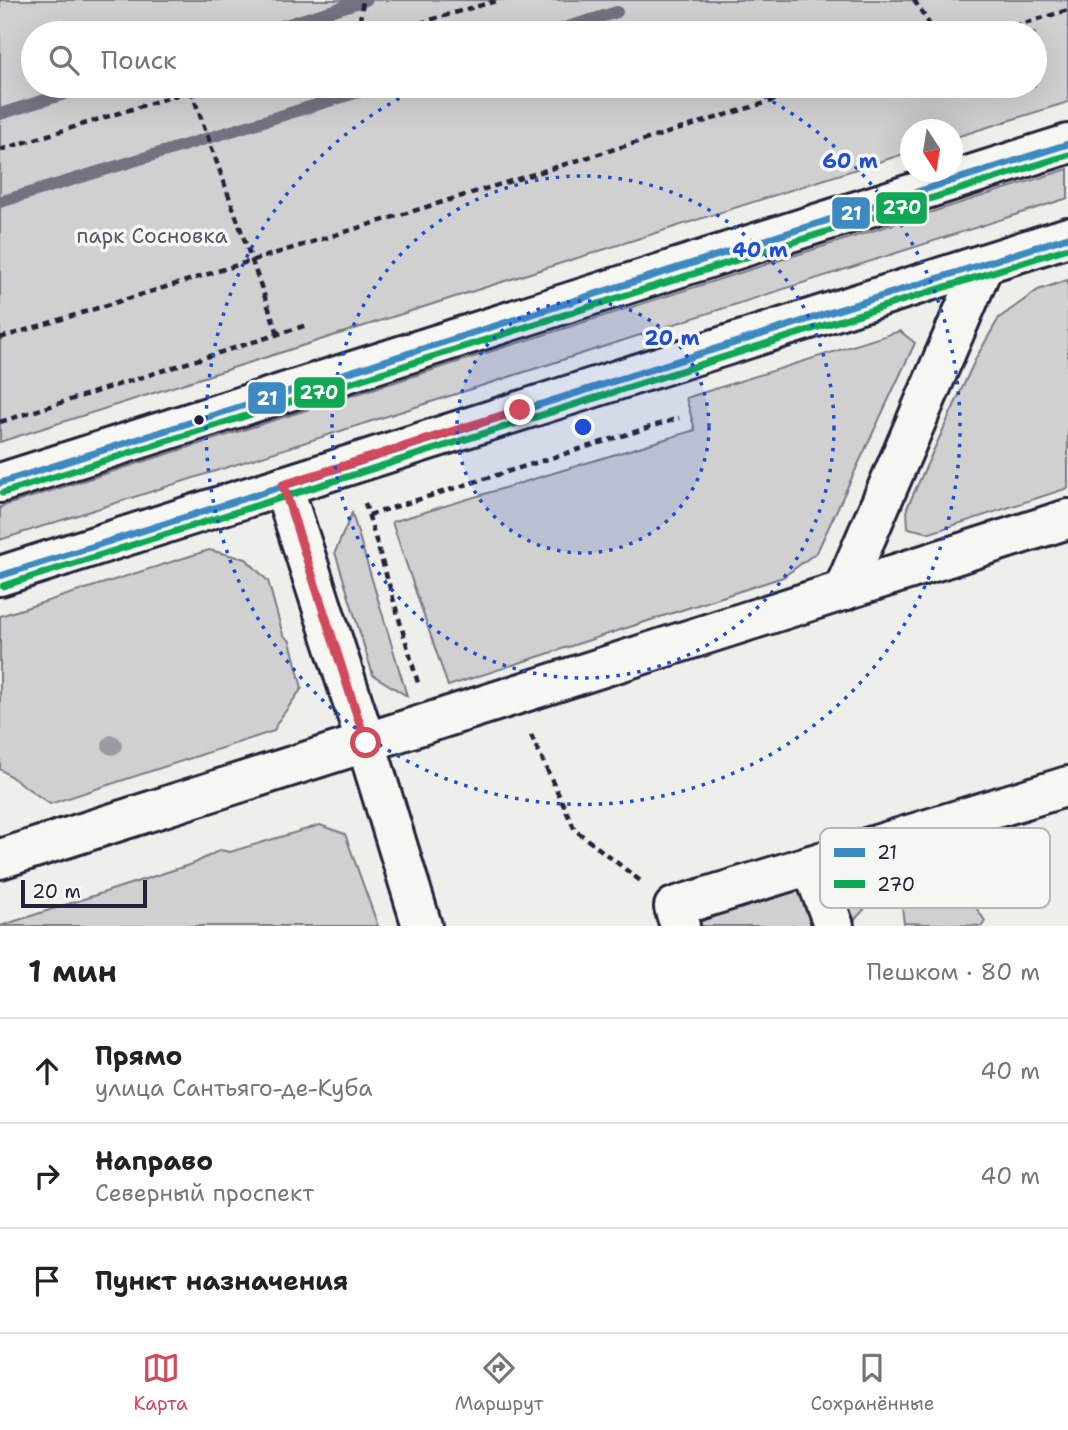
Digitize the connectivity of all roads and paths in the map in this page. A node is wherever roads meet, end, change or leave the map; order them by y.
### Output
1 (363, 0) edge
2 (499, 0) edge
3 (914, 0) edge
4 (1068, 9) edge
5 (360, 21) edge
6 (426, 21) edge
7 (927, 21) edge
8 (1030, 21) edge
9 (165, 98) edge
10 (194, 98) edge
11 (781, 98) edge
12 (1068, 144) edge
13 (0, 149) edge
14 (1068, 237) edge
15 (252, 260) junction
16 (984, 264) junction
17 (307, 325) dead end
18 (278, 334) junction
19 (0, 338) edge
20 (679, 418) dead end
21 (0, 422) edge
22 (0, 482) edge
23 (283, 485) junction
24 (365, 502) dead end
25 (369, 514) junction
26 (1068, 519) edge
27 (0, 576) edge
28 (843, 591) junction
29 (430, 723) junction
30 (531, 735) dead end
31 (366, 743) junction
32 (1068, 786) edge
33 (931, 828) edge
34 (0, 859) edge
35 (820, 862) edge
36 (811, 865) junction
37 (820, 889) edge
38 (827, 908) edge
39 (677, 917) edge
40 (422, 926) edge
41 (834, 926) edge

1 - 5 path
2 - 6 path
3 - 7 path
4 - 8 path
9 - 13 path
10 - 15 path
11 - 15 path
12 - 22 main road
14 - 16 main road
15 - 18 path
15 - 19 path
16 - 23 main road
16 - 28 main road
17 - 18 path
18 - 21 path
20 - 25 path
23 - 27 main road
23 - 31 main road
24 - 25 path
25 - 29 path
26 - 28 main road
28 - 29 main road
29 - 31 main road
30 - 39 path
31 - 34 main road
31 - 40 main road
32 - 33 main road
35 - 36 main road
36 - 37 main road
36 - 39 main road
38 - 41 main road

